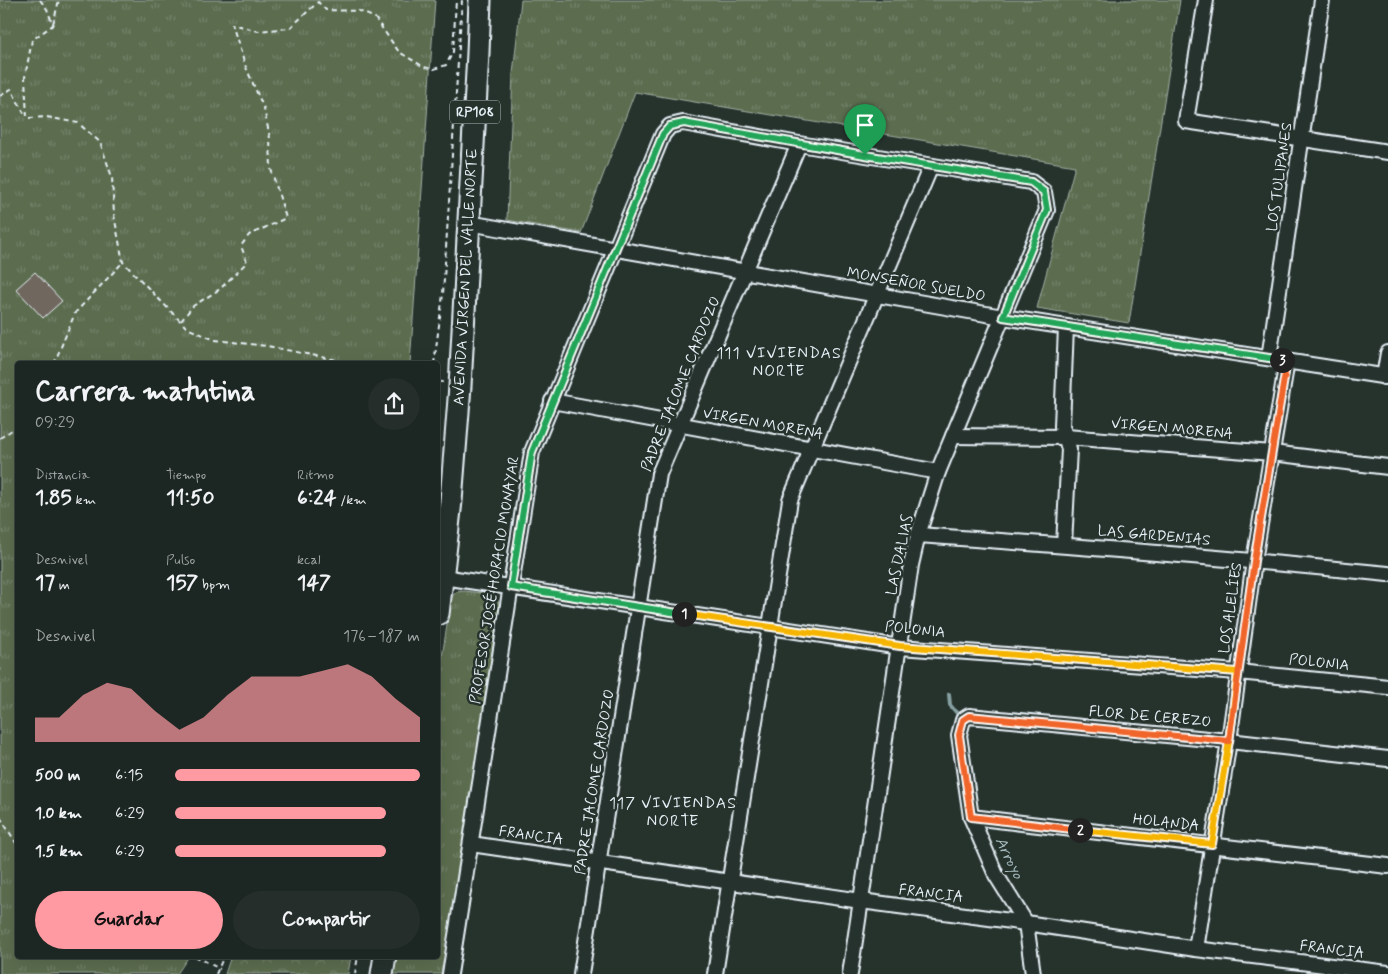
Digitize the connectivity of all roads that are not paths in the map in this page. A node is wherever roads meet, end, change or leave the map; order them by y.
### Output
1 (480, 0) edge
2 (1206, 0) edge
3 (1322, 0) edge
4 (1302, 138) junction
5 (799, 144) junction
6 (1388, 152) edge
7 (931, 166) junction
8 (469, 223) junction
9 (616, 249) junction
10 (745, 272) junction
11 (876, 295) junction
12 (1003, 317) junction
13 (1066, 327) junction
14 (1388, 353) edge
15 (1269, 358) junction
16 (1287, 361) junction
17 (1386, 377) edge
18 (552, 401) junction
19 (680, 425) junction
20 (953, 436) junction
21 (1066, 436) junction
22 (812, 449) junction
23 (1272, 453) junction
24 (1388, 467) edge
25 (938, 472) junction
26 (918, 535) junction
27 (1064, 545) junction
28 (1254, 561) junction
29 (1388, 574) edge
30 (443, 577) junction
31 (511, 587) junction
32 (440, 599) edge
33 (639, 607) junction
34 (770, 627) junction
35 (900, 646) junction
36 (1238, 672) junction
37 (1388, 687) edge
38 (1229, 741) junction
39 (1388, 759) edge
40 (971, 817) junction
41 (471, 844) junction
42 (1212, 844) junction
43 (599, 863) junction
44 (1388, 866) edge
45 (729, 882) junction
46 (861, 901) junction
47 (1026, 923) junction
48 (1196, 949) junction
49 (384, 959) edge
50 (1388, 973) edge
51 (382, 974) edge
52 (450, 974) edge
53 (581, 974) edge
54 (715, 974) edge
55 (850, 974) edge
56 (1032, 974) edge

1 - 8 main road, AVENIDA VIRGEN DEL VALLE NORTE / RP108
2 - 4 street
3 - 4 street, LOS TULIPANES
4 - 6 street
4 - 15 street, LOS TULIPANES
5 - 7 street
5 - 9 street, PROFESOR JOSÉ HORACIO MONAYAR
5 - 10 street, PADRE JACOME CARDOZO
7 - 11 street
7 - 12 street, LAS DALIAS
8 - 9 street, MONSEÑOR SUELDO
8 - 30 main road, AVENIDA VIRGEN DEL VALLE NORTE / RP108
9 - 10 street, MONSEÑOR SUELDO
9 - 18 street, PROFESOR JOSÉ HORACIO MONAYAR
10 - 11 street, MONSEÑOR SUELDO
10 - 19 street, PADRE JACOME CARDOZO
11 - 12 street, MONSEÑOR SUELDO
11 - 22 street
12 - 13 street, MONSEÑOR SUELDO
12 - 20 street, LAS DALIAS
13 - 15 street, MONSEÑOR SUELDO
13 - 21 street
14 - 17 street
15 - 16 street, MONSEÑOR SUELDO
16 - 17 street, MONSEÑOR SUELDO
16 - 23 street, LOS ALELÍES
18 - 19 street, VIRGEN MORENA
18 - 31 street, PROFESOR JOSÉ HORACIO MONAYAR
19 - 22 street, VIRGEN MORENA
19 - 33 street, PADRE JACOME CARDOZO
20 - 21 street, VIRGEN MORENA
20 - 25 street, LAS DALIAS
21 - 23 street, VIRGEN MORENA
21 - 27 street
22 - 25 street, VIRGEN MORENA
22 - 34 street
23 - 24 street, VIRGEN MORENA
23 - 28 street, LOS ALELÍES
25 - 26 street, LAS DALIAS
26 - 27 street, LAS GARDENIAS
26 - 35 street, LAS DALIAS
27 - 28 street, LAS GARDENIAS
28 - 29 street, LAS GARDENIAS
28 - 36 street, LOS ALELÍES
30 - 31 street, POLONIA
30 - 32 main road, AVENIDA VIRGEN DEL VALLE NORTE / RP108
31 - 33 street, POLONIA
31 - 41 street, PROFESOR JOSÉ HORACIO MONAYAR
33 - 34 street, POLONIA
33 - 43 street, PADRE JACOME CARDOZO
34 - 35 street, POLONIA
34 - 45 street
35 - 36 street, POLONIA
35 - 46 street, LAS DALIAS
36 - 37 street, POLONIA
36 - 38 street, LOS ALELÍES
38 - 39 street, FLOR DE CEREZO
38 - 40 street, FLOR DE CEREZO
38 - 42 street, LOS ALELÍES
40 - 42 street, HOLANDA
40 - 47 street
41 - 43 street, FRANCIA
41 - 52 street, PROFESOR JOSÉ HORACIO MONAYAR
42 - 44 street, HOLANDA
42 - 48 street, LOS ALELÍES
43 - 45 street, FRANCIA
43 - 53 street, PADRE JACOME CARDOZO
45 - 46 street, FRANCIA
45 - 54 street
46 - 47 street, FRANCIA
46 - 55 street, LAS DALIAS
47 - 48 street, FRANCIA
47 - 56 street
48 - 50 street, FRANCIA
49 - 51 main road

